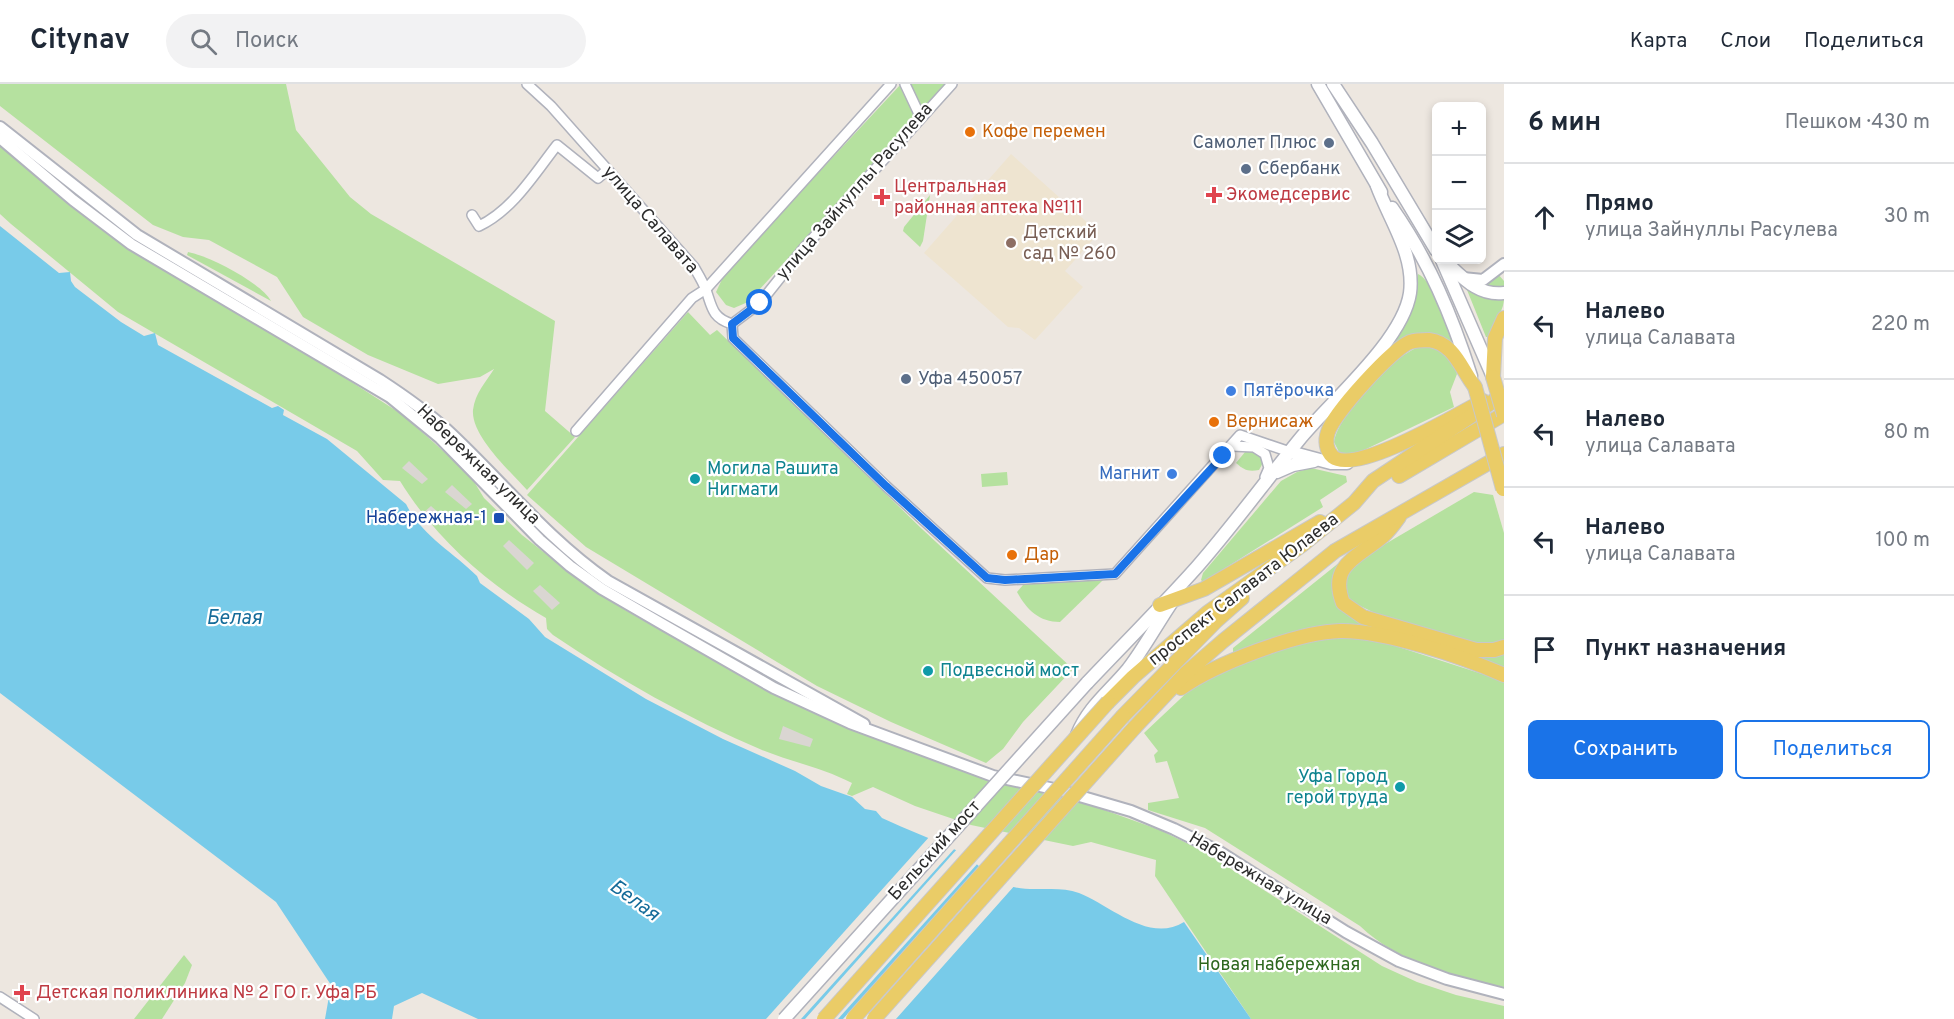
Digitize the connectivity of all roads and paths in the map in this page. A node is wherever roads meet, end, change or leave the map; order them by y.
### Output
1 (526, 84) edge
2 (891, 84) edge
3 (905, 84) edge
4 (952, 84) edge
5 (1318, 84) edge
6 (1333, 84) edge
7 (920, 116) junction
8 (0, 127) edge
9 (0, 138) edge
10 (606, 171) junction
11 (1377, 186) junction
12 (472, 215) dead end
13 (1432, 242) edge
14 (1445, 264) edge
15 (1447, 264) edge
16 (1500, 267) edge
17 (1462, 278) junction
18 (706, 289) junction
19 (1504, 293) edge
20 (1504, 318) edge
21 (732, 324) junction
22 (1490, 357) junction
23 (1466, 370) junction
24 (1504, 392) edge
25 (1504, 415) edge
26 (576, 431) dead end
27 (1232, 446) junction
28 (1290, 452) junction
29 (1504, 454) edge
30 (1354, 460) junction
31 (1322, 461) junction
32 (1274, 473) junction
33 (1504, 490) edge
34 (1354, 503) junction
35 (1249, 505) junction
36 (1402, 513) junction
37 (1302, 545) junction
38 (1166, 603) junction
39 (1504, 647) edge
40 (1504, 675) edge
41 (1105, 699) junction
42 (1155, 707) junction
43 (874, 731) junction
44 (1504, 993) edge
45 (0, 997) edge
46 (34, 1019) edge
47 (784, 1019) edge
48 (824, 1019) edge
49 (853, 1019) edge
50 (874, 1019) edge

1 - 10 street, улица Салавата
2 - 18 street
3 - 7 street
4 - 7 street, улица Зайнуллы Расулева
5 - 11 main road
6 - 13 main road
7 - 21 street, улица Зайнуллы Расулева
8 - 43 street, Набережная улица
9 - 43 street, Набережная улица
10 - 12 street
10 - 18 street, улица Салавата
11 - 23 main road
11 - 28 main road
14 - 22 main road
15 - 17 main road
16 - 17 street
17 - 19 main road
18 - 21 street, улица Салавата
18 - 26 street
20 - 22 main road
21 - 27 street, улица Салавата
22 - 25 main road, bridge
23 - 30 main road
23 - 33 main road, bridge
24 - 30 main road
24 - 34 main road
25 - 34 main road
27 - 28 street, улица Салавата
27 - 35 street
28 - 31 main road
28 - 32 main road
29 - 36 main road
30 - 31 main road
31 - 32 main road
32 - 35 main road
34 - 37 main road, проспект Салавата Юлаева
34 - 38 main road
35 - 38 main road
36 - 39 main road
36 - 42 main road
37 - 41 main road, проспект Салавата Юлаева
37 - 49 main road, bridge
38 - 41 main road
38 - 47 main road, Бельский мост, bridge
40 - 42 main road
41 - 48 main road, Бельский мост, bridge
42 - 50 main road, bridge
43 - 44 street, Набережная улица
45 - 46 street

